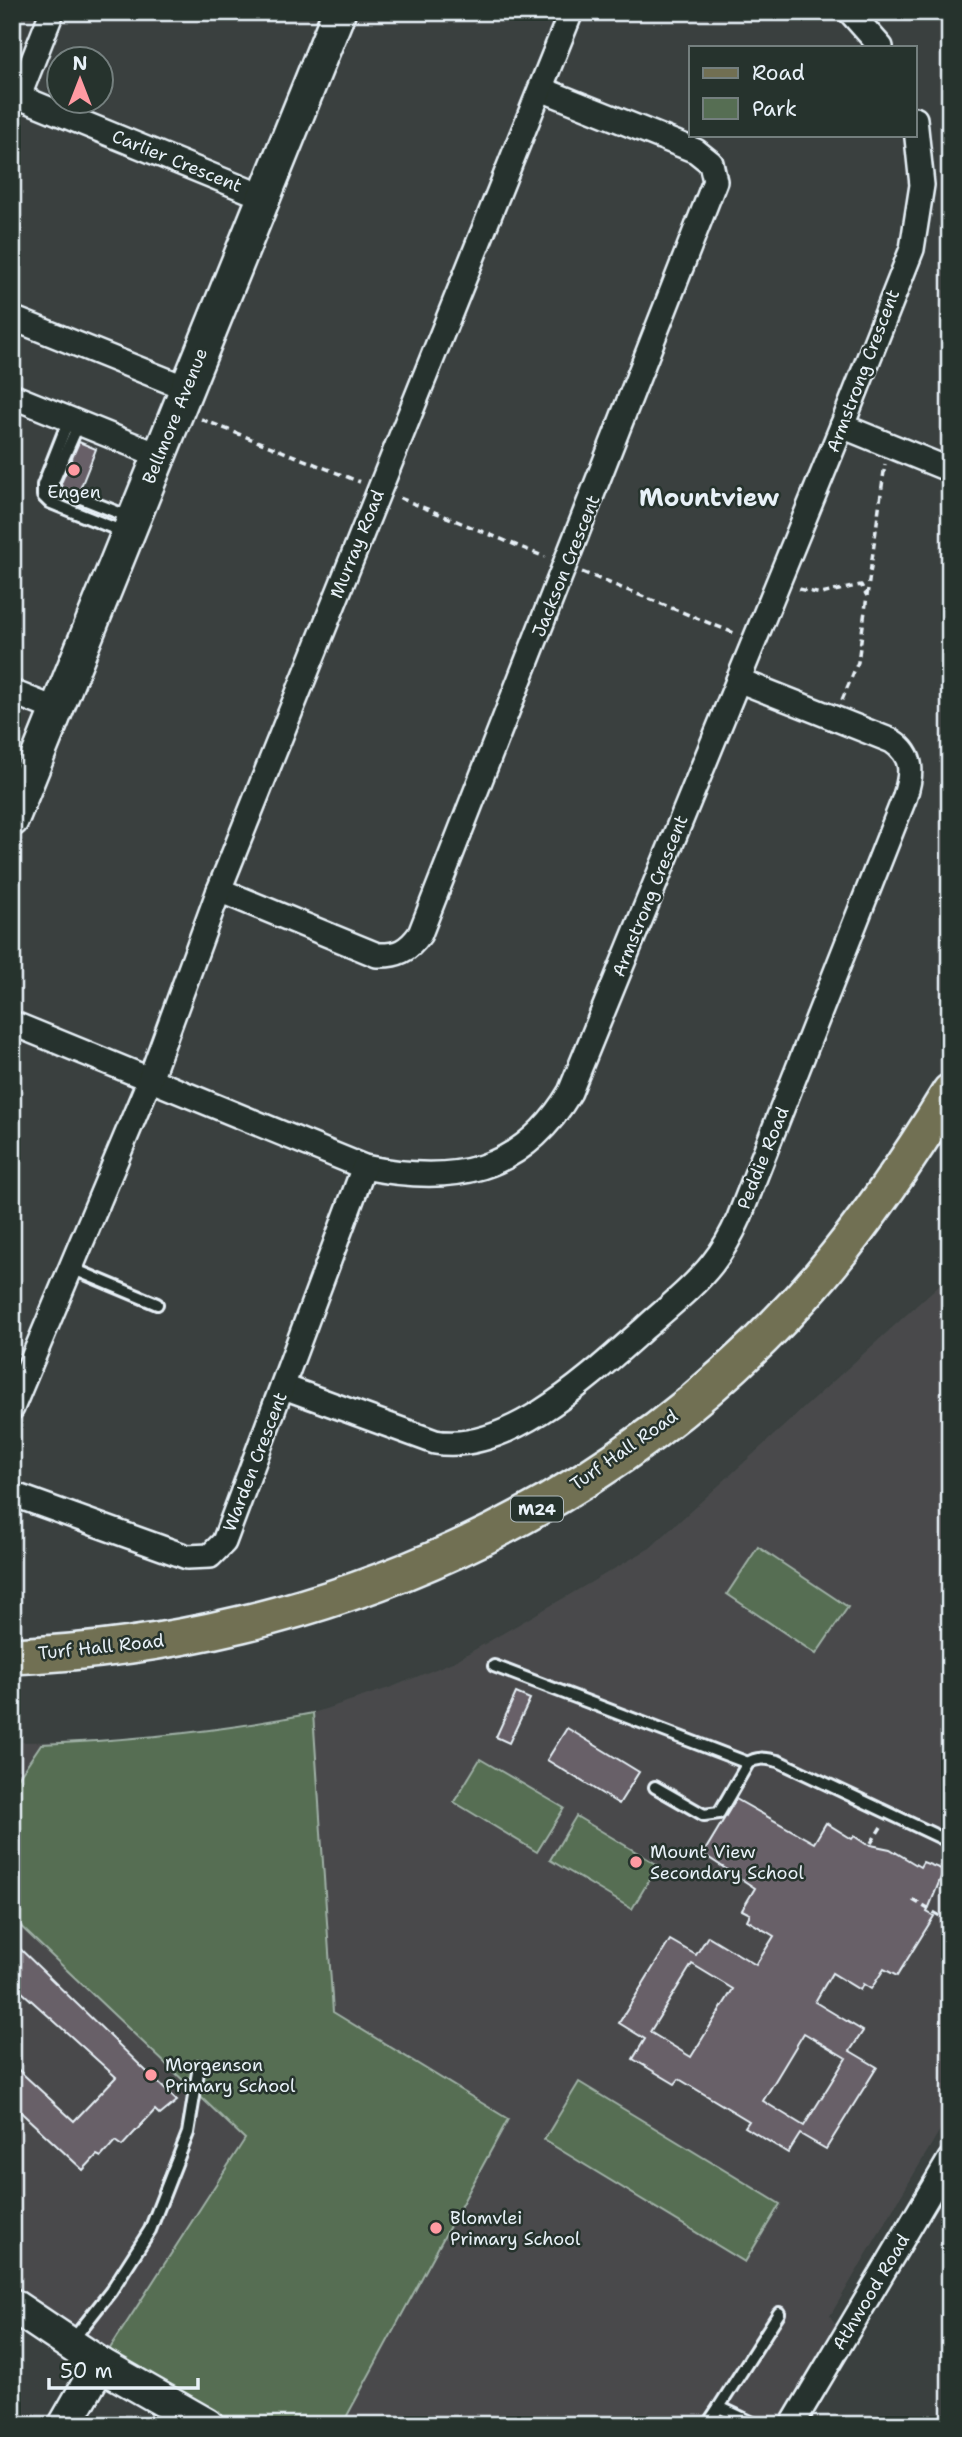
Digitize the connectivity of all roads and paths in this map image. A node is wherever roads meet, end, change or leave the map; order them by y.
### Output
1 (52, 12) edge
2 (339, 12) edge
3 (571, 12) edge
4 (850, 12) edge
5 (880, 46) edge
6 (541, 89) junction
7 (16, 95) edge
8 (916, 125) edge
9 (264, 197) junction
10 (12, 318) edge
11 (12, 396) edge
12 (188, 402) junction
13 (74, 421) junction
14 (842, 426) junction
15 (892, 447) junction
16 (158, 455) junction
17 (950, 470) edge
18 (368, 485) dead end
19 (55, 488) dead end
20 (389, 494) dead end
21 (76, 496) dead end
22 (131, 526) junction
23 (556, 562) dead end
24 (576, 570) dead end
25 (778, 584) junction
26 (868, 598) junction
27 (746, 630) dead end
28 (738, 680) junction
29 (12, 692) edge
30 (57, 710) junction
31 (834, 718) junction
32 (12, 820) edge
33 (219, 890) junction
34 (12, 1024) edge
35 (150, 1079) junction
36 (950, 1092) edge
37 (364, 1167) junction
38 (71, 1268) junction
39 (157, 1304) dead end
40 (284, 1387) junction
41 (12, 1408) edge
42 (12, 1494) edge
43 (12, 1656) edge
44 (494, 1666) dead end
45 (748, 1763) junction
46 (655, 1787) dead end
47 (950, 1842) edge
48 (914, 1900) dead end
49 (950, 1922) edge
50 (199, 2066) dead end
51 (950, 2159) edge
52 (12, 2305) edge
53 (779, 2313) dead end
54 (69, 2344) junction
55 (100, 2364) junction
56 (719, 2407) junction
57 (65, 2425) edge
58 (207, 2425) edge
59 (707, 2425) edge
60 (757, 2425) edge
61 (792, 2425) edge

1 - 7 street
2 - 9 street, Bellmore Avenue
3 - 6 street, Murray Road
4 - 5 street
6 - 33 street, Murray Road
6 - 33 street, Jackson Crescent
7 - 9 street, Carlier Crescent
8 - 14 street, Armstrong Crescent
9 - 12 street, Bellmore Avenue
10 - 12 street
11 - 13 street
12 - 16 street, Bellmore Avenue
12 - 18 path
13 - 16 street
13 - 19 lane
13 - 22 lane
14 - 15 street
14 - 25 street, Armstrong Crescent
15 - 17 street
15 - 26 path
16 - 22 street, Bellmore Avenue
20 - 23 path
21 - 22 lane
22 - 30 street, Bellmore Avenue
24 - 27 path
25 - 26 path
25 - 28 street, Armstrong Crescent
26 - 31 path
28 - 31 street, Peddie Road
28 - 37 street, Armstrong Crescent
29 - 30 street
30 - 32 street, Bellmore Avenue
31 - 40 street, Peddie Road
33 - 35 street, Murray Road
34 - 35 street, Armstrong Crescent
35 - 37 street, Armstrong Crescent
35 - 38 street
36 - 43 main road, Turf Hall Road / M24
37 - 40 street, Warden Crescent
38 - 39 lane
38 - 41 street
40 - 42 street, Warden Crescent
44 - 45 lane
45 - 46 lane
45 - 47 lane
48 - 49 path
50 - 54 lane
51 - 61 street, Athwood Road
52 - 54 street
53 - 56 lane
54 - 55 street
55 - 57 street
55 - 58 street
56 - 59 lane
56 - 60 lane

